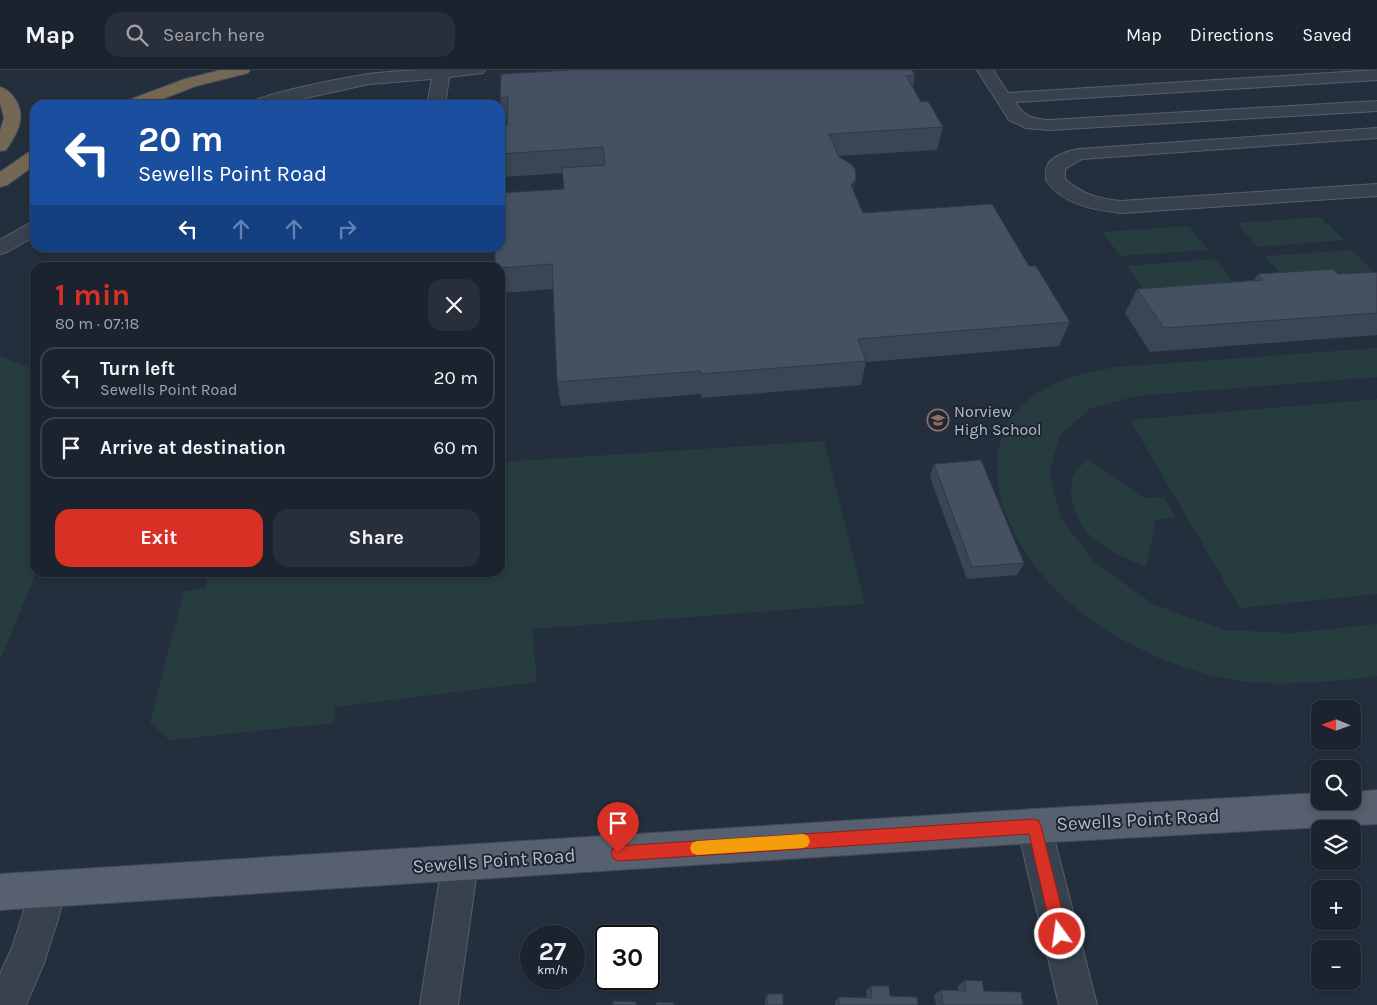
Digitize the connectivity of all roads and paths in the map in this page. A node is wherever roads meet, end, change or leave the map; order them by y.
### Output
1 (242, 70) edge
2 (476, 70) edge
3 (986, 70) edge
4 (440, 73) junction
5 (1371, 76) edge
6 (0, 92) edge
7 (1003, 98) junction
8 (145, 100) edge
9 (273, 100) edge
10 (437, 100) edge
11 (1377, 106) edge
12 (1377, 133) edge
13 (0, 146) edge
14 (30, 160) edge
15 (0, 181) edge
16 (1377, 190) edge
17 (30, 231) edge
18 (0, 248) edge
19 (1377, 807) edge
20 (1034, 826) junction
21 (460, 864) junction
22 (48, 889) junction
23 (0, 892) edge
24 (5, 1005) edge
25 (439, 1005) edge
26 (1078, 1005) edge

1 - 8 highway
2 - 4 street
3 - 7 street
4 - 9 street
4 - 10 street
5 - 7 street
6 - 13 highway
7 - 11 street
12 - 16 street
14 - 15 highway
17 - 18 street
19 - 20 main road, Sewells Point Road
20 - 21 main road, Sewells Point Road
20 - 26 street
21 - 22 main road, Sewells Point Road
21 - 25 street
22 - 23 main road, Sewells Point Road
22 - 24 street

